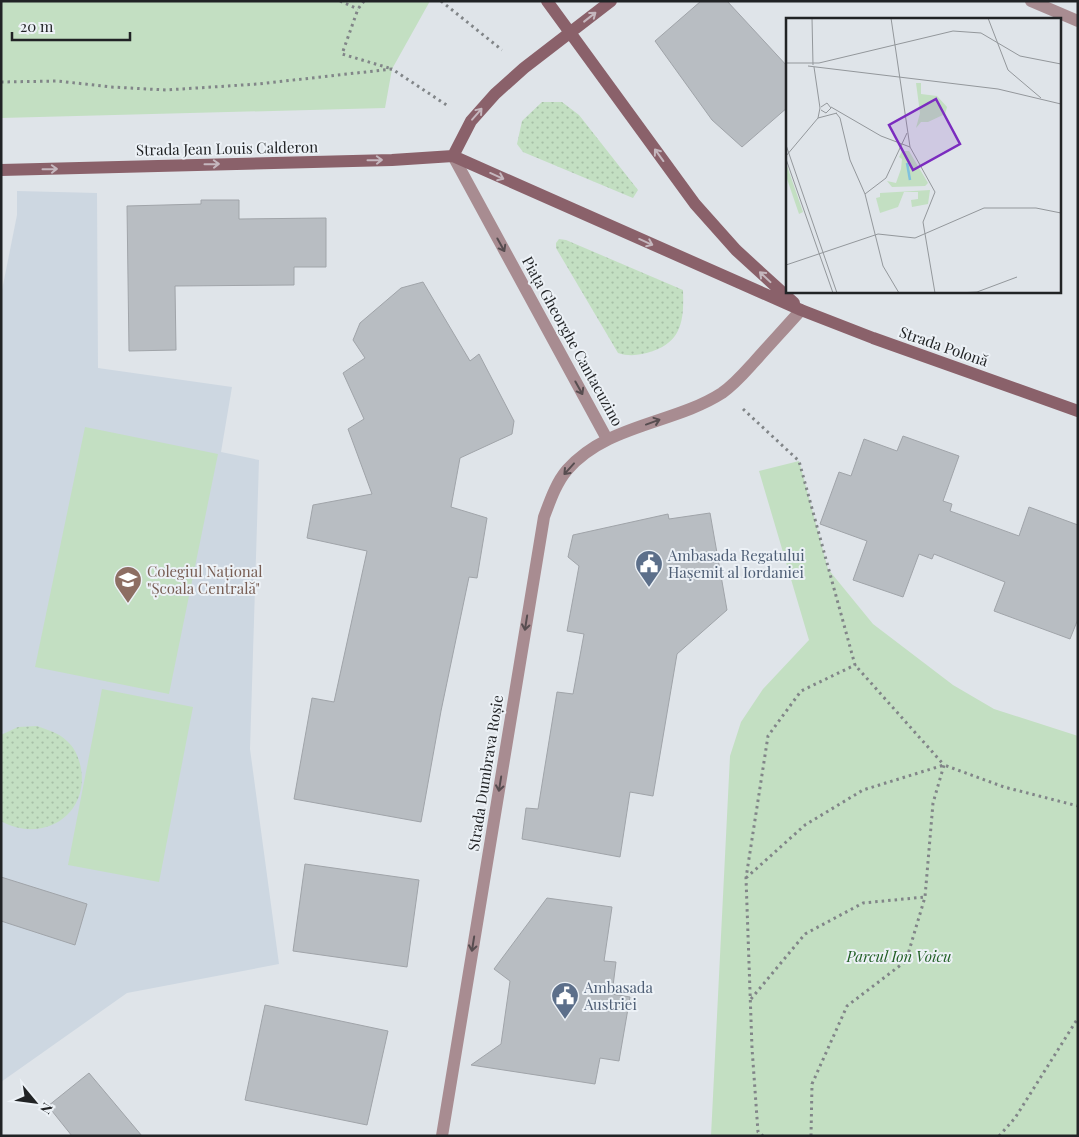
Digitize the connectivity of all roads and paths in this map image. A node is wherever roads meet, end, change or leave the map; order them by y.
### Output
1 (340, 1) edge
2 (364, 1) edge
3 (441, 1) edge
4 (547, 1) edge
5 (611, 1) edge
6 (1031, 1) edge
7 (358, 9) junction
8 (1078, 21) edge
9 (570, 33) junction
10 (524, 68) junction
11 (392, 69) junction
12 (1, 82) edge
13 (471, 122) junction
14 (453, 156) junction
15 (1, 170) edge
16 (801, 310) junction
17 (724, 392) junction
18 (1078, 411) edge
19 (607, 439) junction
20 (855, 665) junction
21 (944, 765) junction
22 (1078, 806) edge
23 (746, 878) junction
24 (925, 897) junction
25 (750, 999) junction
26 (1078, 1018) edge
27 (442, 1136) edge
28 (763, 1136) edge
29 (810, 1136) edge
30 (999, 1136) edge

1 - 7 path
2 - 7 path
3 - 10 path
4 - 9 street
9 -> 5 street
6 - 8 street
7 - 11 path
9 - 10 street
16 -> 9 street
13 -> 10 street
11 - 12 path
11 - 13 path
13 - 14 street
15 -> 14 street, Strada Jean Louis Calderon
14 -> 16 street
14 -> 19 street, Piața Gheorghe Cantacuzino
16 - 17 street, Piața Gheorghe Cantacuzino
16 - 18 street, Strada Polonă
19 -> 17 street, Piața Gheorghe Cantacuzino
17 - 20 path
19 -> 27 street, Strada Dumbrava Roșie
20 - 21 path
20 - 23 path
21 - 22 path
21 - 23 path
21 - 24 path
23 - 25 path
24 - 25 path
24 - 29 path
25 - 28 path
26 - 30 path

